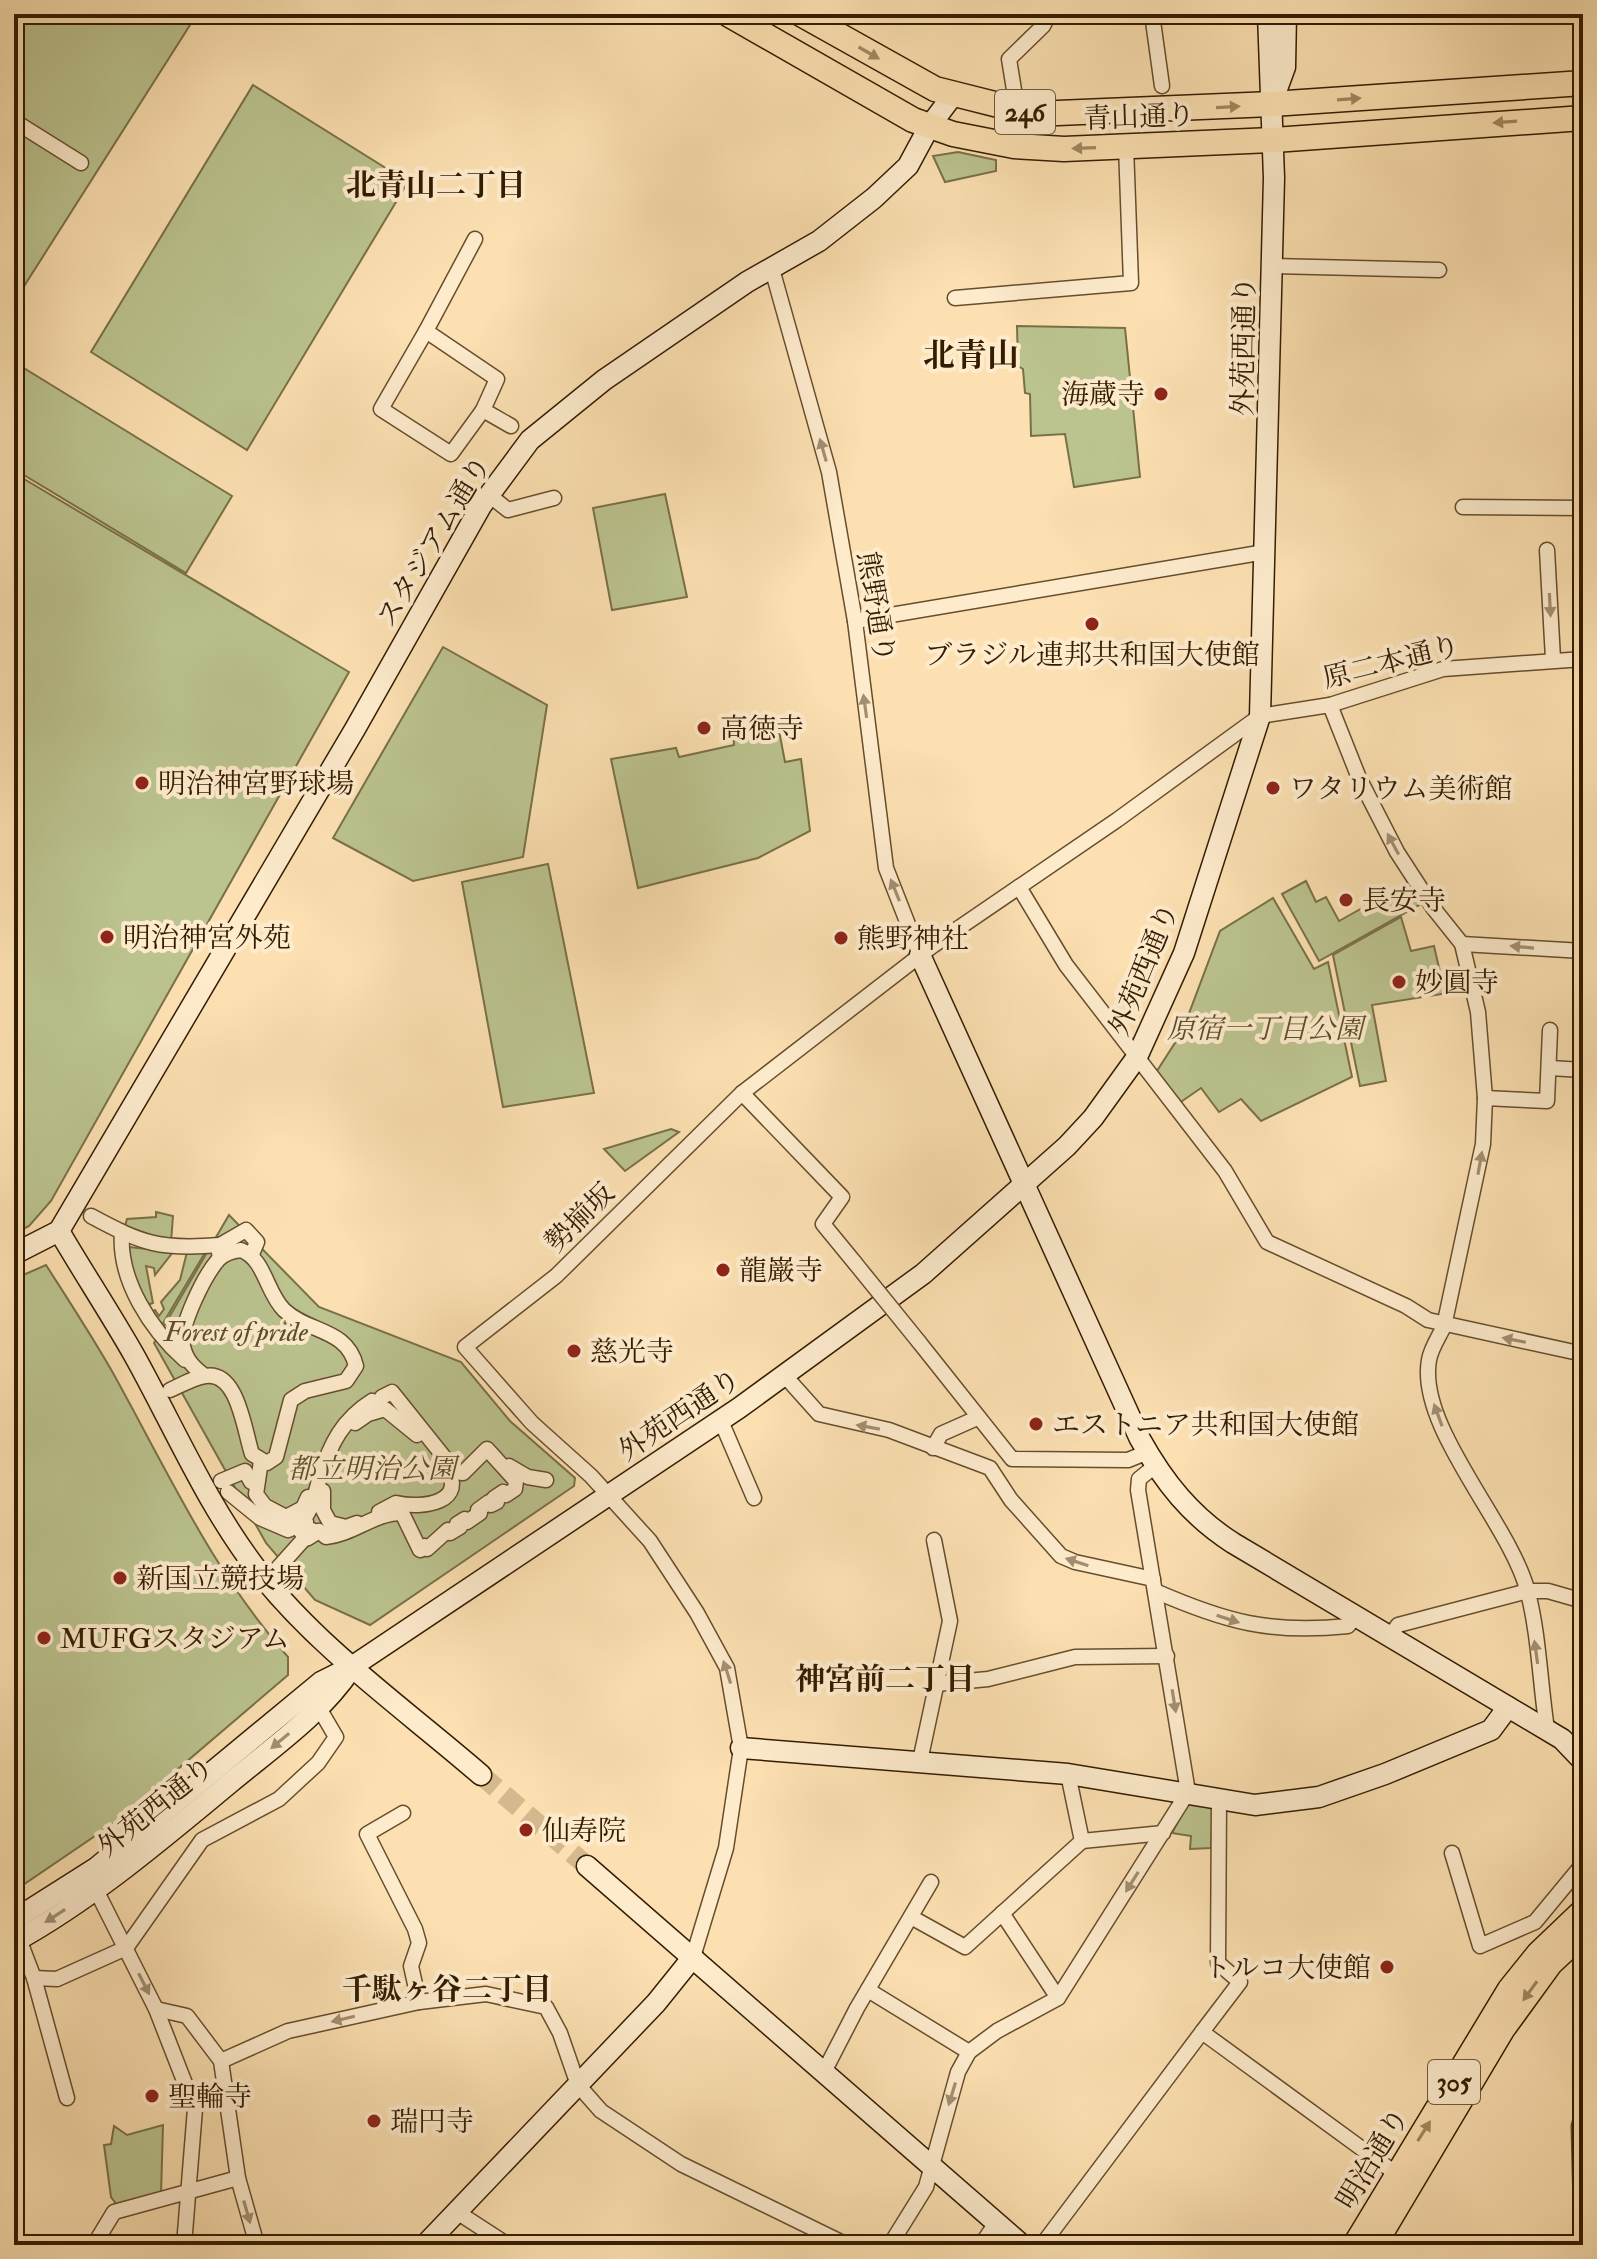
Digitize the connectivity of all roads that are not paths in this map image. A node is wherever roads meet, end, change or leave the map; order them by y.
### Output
1 (728, 14) edge
2 (801, 14) edge
3 (1049, 14) edge
4 (1152, 14) edge
5 (1268, 14) edge
6 (1286, 14) edge
7 (1583, 83) edge
8 (1162, 86) dead end
9 (953, 95) junction
10 (1272, 104) junction
11 (1034, 114) junction
12 (1583, 118) edge
13 (14, 121) edge
14 (929, 127) junction
15 (1274, 140) junction
16 (1126, 146) junction
17 (81, 163) dead end
18 (475, 239) dead end
19 (1273, 266) junction
20 (772, 269) junction
21 (1439, 270) dead end
22 (955, 298) dead end
23 (426, 331) junction
24 (483, 410) junction
25 (511, 426) dead end
26 (489, 495) junction
27 (554, 498) dead end
28 (1463, 507) dead end
29 (1583, 508) edge
30 (1547, 550) dead end
31 (1265, 552) junction
32 (855, 621) junction
33 (1553, 659) junction
34 (1583, 659) edge
35 (1330, 705) junction
36 (1260, 716) junction
37 (1019, 887) junction
38 (1462, 944) junction
39 (1583, 951) edge
40 (920, 955) junction
41 (1550, 1030) dead end
42 (1137, 1057) junction
43 (1550, 1068) junction
44 (1583, 1070) edge
45 (742, 1093) junction
46 (1485, 1098) junction
47 (1026, 1184) junction
48 (91, 1216) dead end
49 (59, 1231) junction
50 (122, 1232) junction
51 (221, 1251) junction
52 (14, 1254) edge
53 (252, 1254) junction
54 (1444, 1326) junction
55 (1583, 1354) edge
56 (191, 1366) junction
57 (205, 1376) junction
58 (785, 1376) junction
59 (170, 1390) dead end
60 (977, 1418) junction
61 (721, 1421) junction
62 (933, 1448) junction
63 (492, 1455) junction
64 (1151, 1459) junction
65 (264, 1470) junction
66 (546, 1480) dead end
67 (452, 1481) junction
68 (315, 1495) junction
69 (607, 1496) junction
70 (754, 1498) dead end
71 (416, 1507) junction
72 (327, 1516) junction
73 (303, 1531) junction
74 (412, 1532) dead end
75 (934, 1540) dead end
76 (277, 1569) dead end
77 (1154, 1585) junction
78 (1528, 1591) junction
79 (1583, 1601) edge
80 (1355, 1616) junction
81 (1390, 1636) junction
82 (1167, 1656) junction
83 (353, 1666) junction
84 (936, 1684) junction
85 (1508, 1707) junction
86 (319, 1708) junction
87 (1547, 1729) junction
88 (741, 1748) junction
89 (920, 1761) junction
90 (1583, 1761) edge
91 (1068, 1774) junction
92 (481, 1775) tunnel mouth
93 (1188, 1792) junction
94 (1219, 1800) junction
95 (403, 1813) dead end
96 (1163, 1833) junction
97 (1082, 1841) junction
98 (1452, 1853) dead end
99 (1583, 1864) edge
100 (587, 1866) tunnel mouth
101 (91, 1882) junction
102 (931, 1882) dead end
103 (1583, 1910) edge
104 (1002, 1913) junction
105 (911, 1917) junction
106 (16, 1934) edge
107 (1583, 1934) edge
108 (126, 1948) junction
109 (693, 1957) junction
110 (34, 1978) junction
111 (868, 1990) junction
112 (1058, 1998) junction
113 (419, 2002) junction
114 (156, 2009) junction
115 (1202, 2032) junction
116 (969, 2052) junction
117 (221, 2061) junction
118 (824, 2072) junction
119 (578, 2085) junction
120 (67, 2098) dead end
121 (1583, 2112) edge
122 (933, 2167) junction
123 (238, 2178) junction
124 (1404, 2180) junction
125 (190, 2191) junction
126 (457, 2212) junction
127 (996, 2223) junction
128 (814, 2238) edge
129 (94, 2245) edge
130 (184, 2245) edge
131 (257, 2245) edge
132 (425, 2245) edge
133 (508, 2245) edge
134 (847, 2245) edge
135 (890, 2245) edge
136 (981, 2245) edge
137 (1022, 2245) edge
138 (1042, 2245) edge
139 (1354, 2245) edge
140 (1375, 2245) edge
141 (1582, 2245) edge

1 - 14 highway, 青山通り / 246
2 -> 9 highway, 青山通り / 246
3 - 11 street
4 - 8 street
5 - 10 street, 外苑西通り
6 - 10 street, 外苑西通り
10 -> 7 highway, 青山通り / 246
9 - 11 highway, 青山通り / 246
9 - 14 street, スタジアム通り
11 -> 10 highway, 青山通り / 246
10 - 15 street, 外苑西通り
12 -> 15 highway, 青山通り / 246
13 - 17 street
16 -> 14 highway, 青山通り / 246
14 - 20 street, スタジアム通り
15 - 16 highway, 青山通り / 246
15 - 19 street, 外苑西通り
16 - 22 street
18 - 23 street
19 - 21 street
19 - 31 street, 外苑西通り
20 - 26 street, スタジアム通り
32 -> 20 street, 熊野通り
23 - 24 street
23 - 24 street
24 - 25 street
26 - 27 street
26 - 49 street, スタジアム通り
28 - 29 street
30 -> 33 street
31 - 32 street
31 - 36 street, 外苑西通り
40 -> 32 street, 熊野通り
33 - 34 street, 原二本通り
33 - 35 street, 原二本通り
35 - 36 street, 原二本通り
38 -> 35 street
36 - 37 street, 勢揃坂
36 - 42 street, 外苑西通り
37 - 40 street, 勢揃坂
37 - 42 street
39 -> 38 street
38 - 46 street
40 - 45 street, 勢揃坂
40 - 47 street
41 - 43 street
42 - 47 street, 外苑西通り
42 - 54 street
43 - 44 street
43 - 46 street
45 - 60 street, bridge
45 - 69 street, 勢揃坂
54 -> 46 street
47 - 58 street, 外苑西通り
47 - 64 street
48 - 50 street
49 - 52 street
49 - 83 street
50 - 51 street
50 - 56 street
51 - 53 street
51 - 53 street
51 - 56 street
53 - 65 street
55 -> 54 street
78 -> 54 street
56 - 57 street
57 - 59 street
57 - 65 street
58 - 61 street, 外苑西通り
62 -> 58 street
60 - 62 street
60 - 64 street
61 - 69 street, 外苑西通り
61 - 70 street
77 -> 62 street
63 - 66 street
63 - 67 street
63 - 68 street
63 - 73 street
64 - 77 street
64 - 80 street
65 - 68 street
65 - 73 street
67 - 68 street
67 - 71 street
68 - 72 street
68 - 73 street
69 - 83 street, 外苑西通り
88 -> 69 street
71 - 72 street
71 - 74 street
72 - 73 street
73 - 76 street
75 - 84 street
77 -> 80 street
77 - 82 street
78 - 79 street
78 - 81 street
87 -> 78 street
80 - 81 street
81 - 85 street
82 - 84 street
82 -> 93 street
83 - 86 street, 外苑西通り
83 - 92 street
83 - 101 street, 外苑西通り
84 - 89 street
85 - 87 street
85 - 94 street
86 -> 101 street, 外苑西通り
86 - 108 street
87 - 90 street
88 - 89 street
88 - 109 street
89 - 91 street
91 - 93 street
91 - 97 street
93 - 94 street
93 - 96 street
94 - 115 street
95 - 113 street
96 - 97 street
96 -> 112 street
97 - 104 street
98 - 99 street
100 - 109 street
101 - 106 street, 外苑西通り
101 - 108 street
102 - 105 street
124 -> 103 main road, 明治通り / 305
104 - 105 street
104 - 112 street
105 - 111 street
106 - 110 street
107 -> 124 main road, 明治通り / 305
108 - 110 street
108 -> 114 street
109 - 118 street
109 - 119 street
110 - 120 street
111 - 116 street
111 - 118 street
112 - 116 street
113 -> 117 street
113 - 119 street
114 - 117 street
114 - 125 street
115 - 124 street
115 - 138 street
116 -> 122 street
117 - 123 street
118 - 122 street
119 - 126 street
119 - 128 street
121 - 141 street
122 - 127 street
122 - 135 street
123 - 125 street
123 -> 131 street
124 - 139 main road, 明治通り / 305
124 - 140 main road, 明治通り / 305
125 - 129 street
125 - 130 street
126 - 132 street
126 - 133 street
127 - 136 street
127 - 137 street
128 - 134 street

